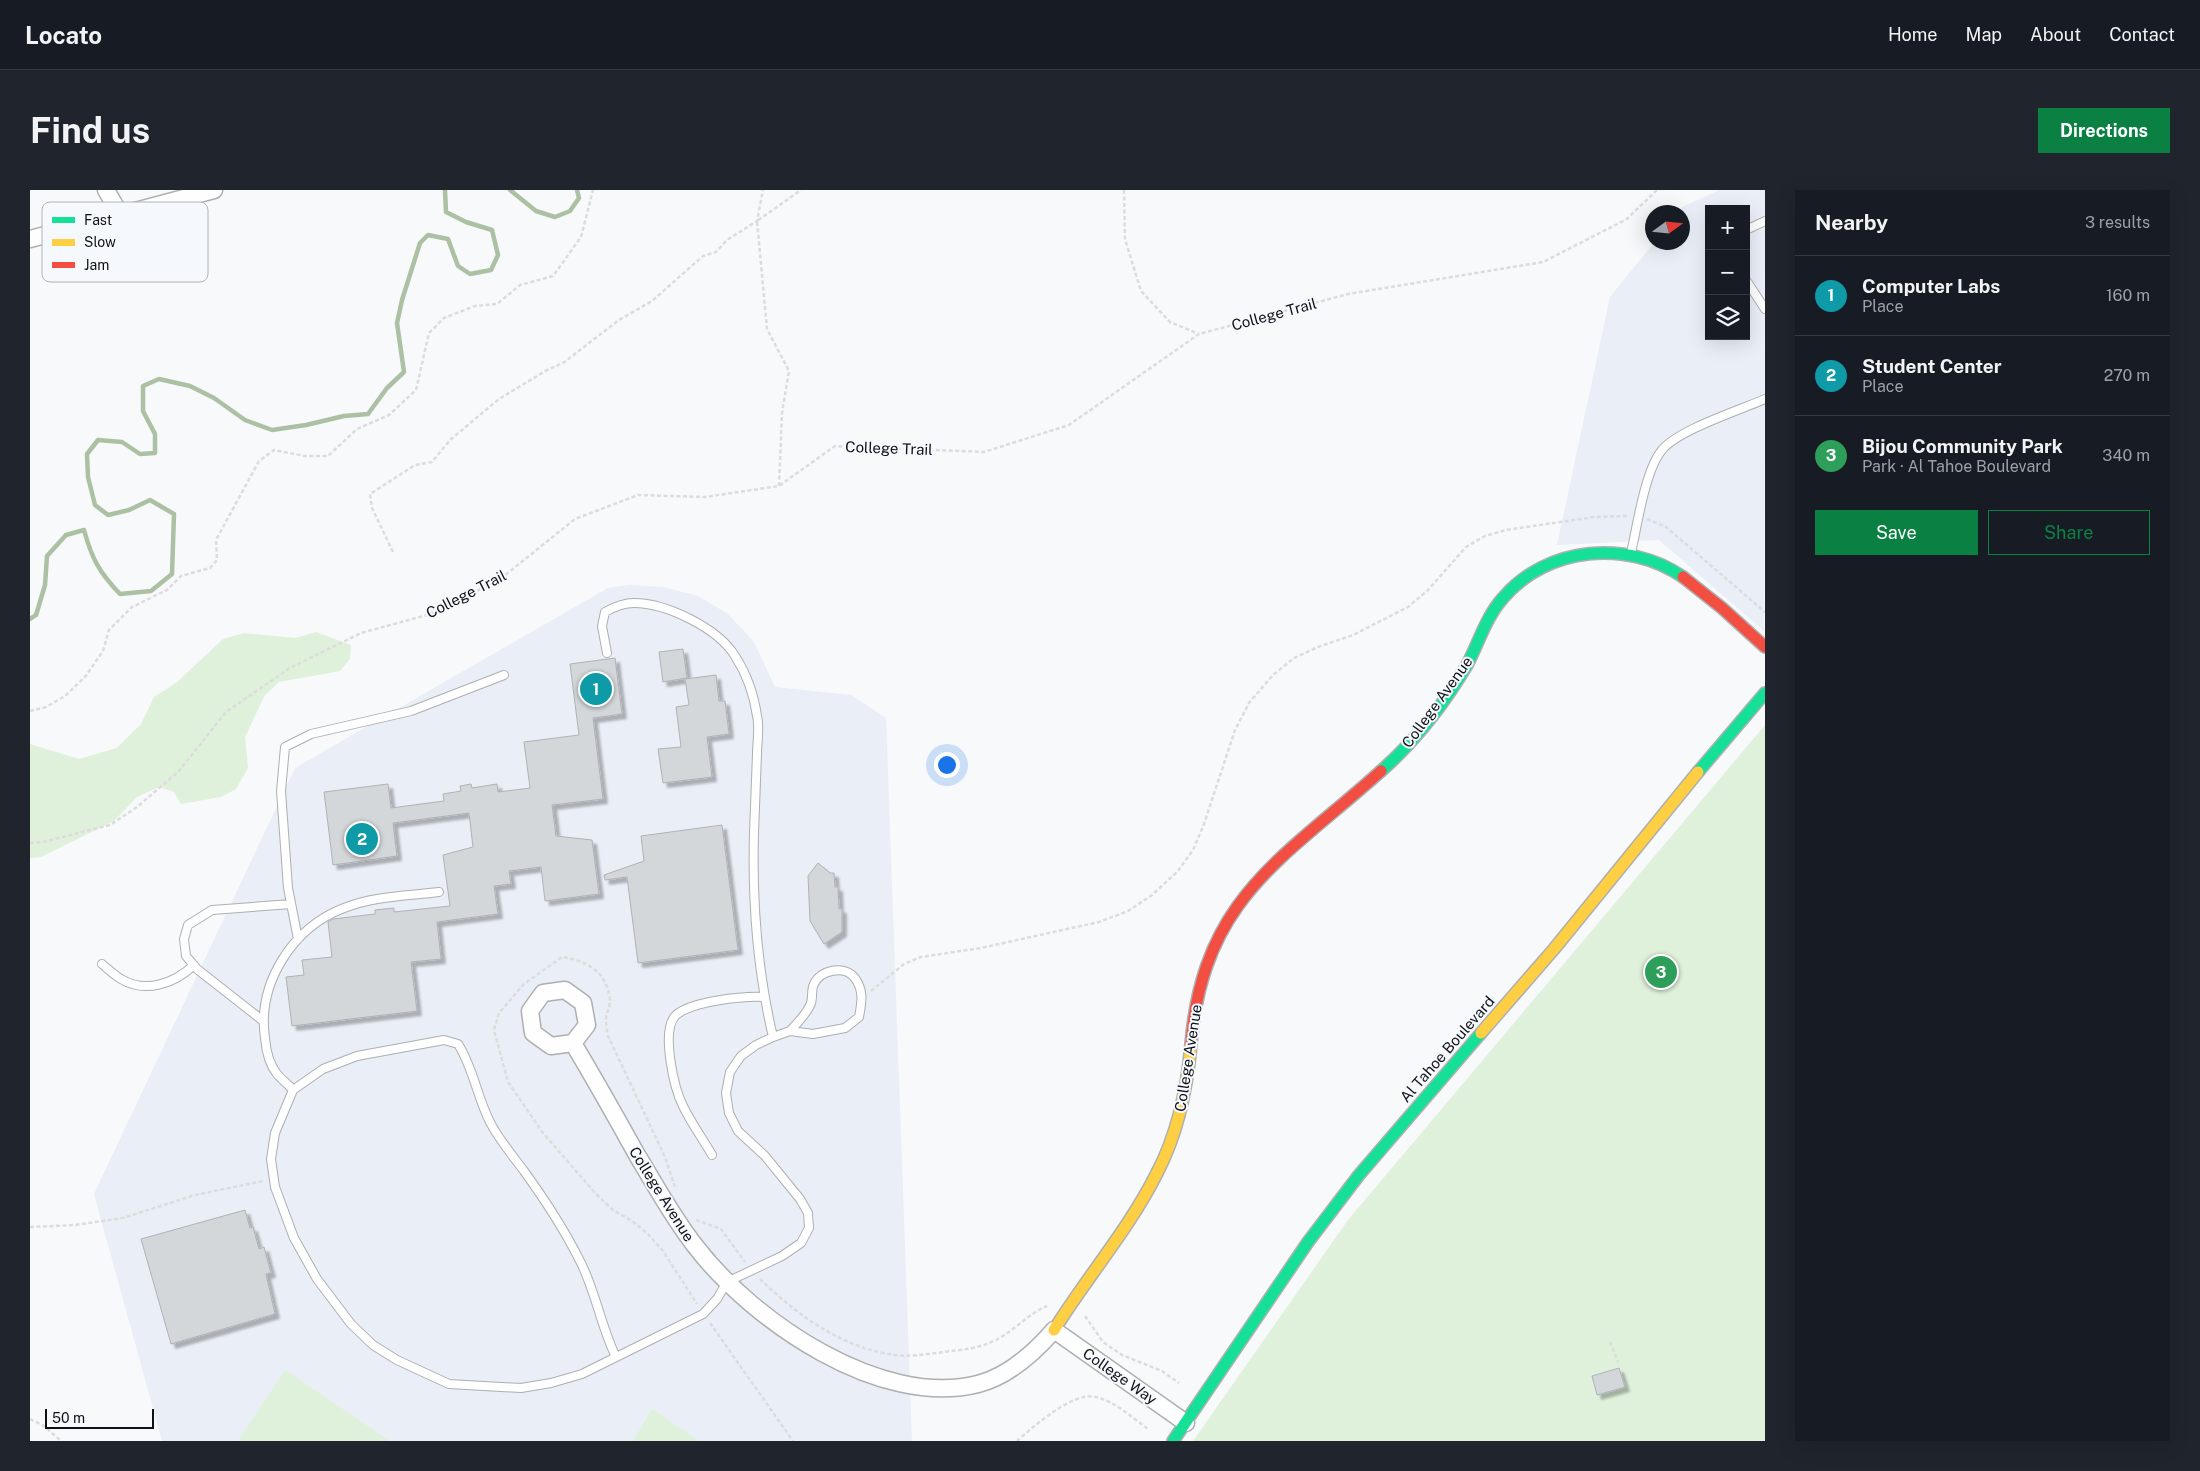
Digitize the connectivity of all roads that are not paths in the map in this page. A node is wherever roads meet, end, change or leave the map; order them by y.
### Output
1 (106, 190) edge
2 (214, 190) edge
3 (113, 202) edge
4 (171, 202) edge
5 (1765, 222) edge
6 (1750, 228) edge
7 (1750, 286) edge
8 (1765, 309) edge
9 (1765, 399) edge
10 (1631, 553) junction
11 (1765, 647) edge
12 (607, 653) dead end
13 (504, 675) dead end
14 (1765, 694) edge
15 (438, 892) dead end
16 (292, 904) junction
17 (298, 939) junction
18 (102, 964) dead end
19 (194, 965) junction
20 (764, 997) junction
21 (262, 1020) junction
22 (790, 1031) junction
23 (773, 1037) junction
24 (574, 1043) dead end
25 (294, 1090) junction
26 (712, 1155) dead end
27 (727, 1282) junction
28 (1054, 1330) junction
29 (616, 1357) junction
30 (1186, 1423) junction
31 (1173, 1441) edge

1 - 3 street
2 - 4 street
5 - 6 lane
7 - 8 lane
9 - 10 lane
10 - 11 street, College Avenue
10 - 28 street, College Avenue
12 - 20 lane
13 - 16 lane
14 - 30 street, Al Tahoe Boulevard
15 - 17 lane
16 - 17 lane
16 - 19 lane
17 - 21 lane
18 - 19 lane
19 - 21 lane
20 - 23 lane
20 - 26 lane
21 - 25 lane
22 - 22 lane
22 - 23 lane
23 - 27 lane
24 - 27 street, College Avenue
25 - 29 lane
25 - 29 lane
27 - 28 street, College Avenue
27 - 29 lane
28 - 30 street, College Way
30 - 31 street, Al Tahoe Boulevard

